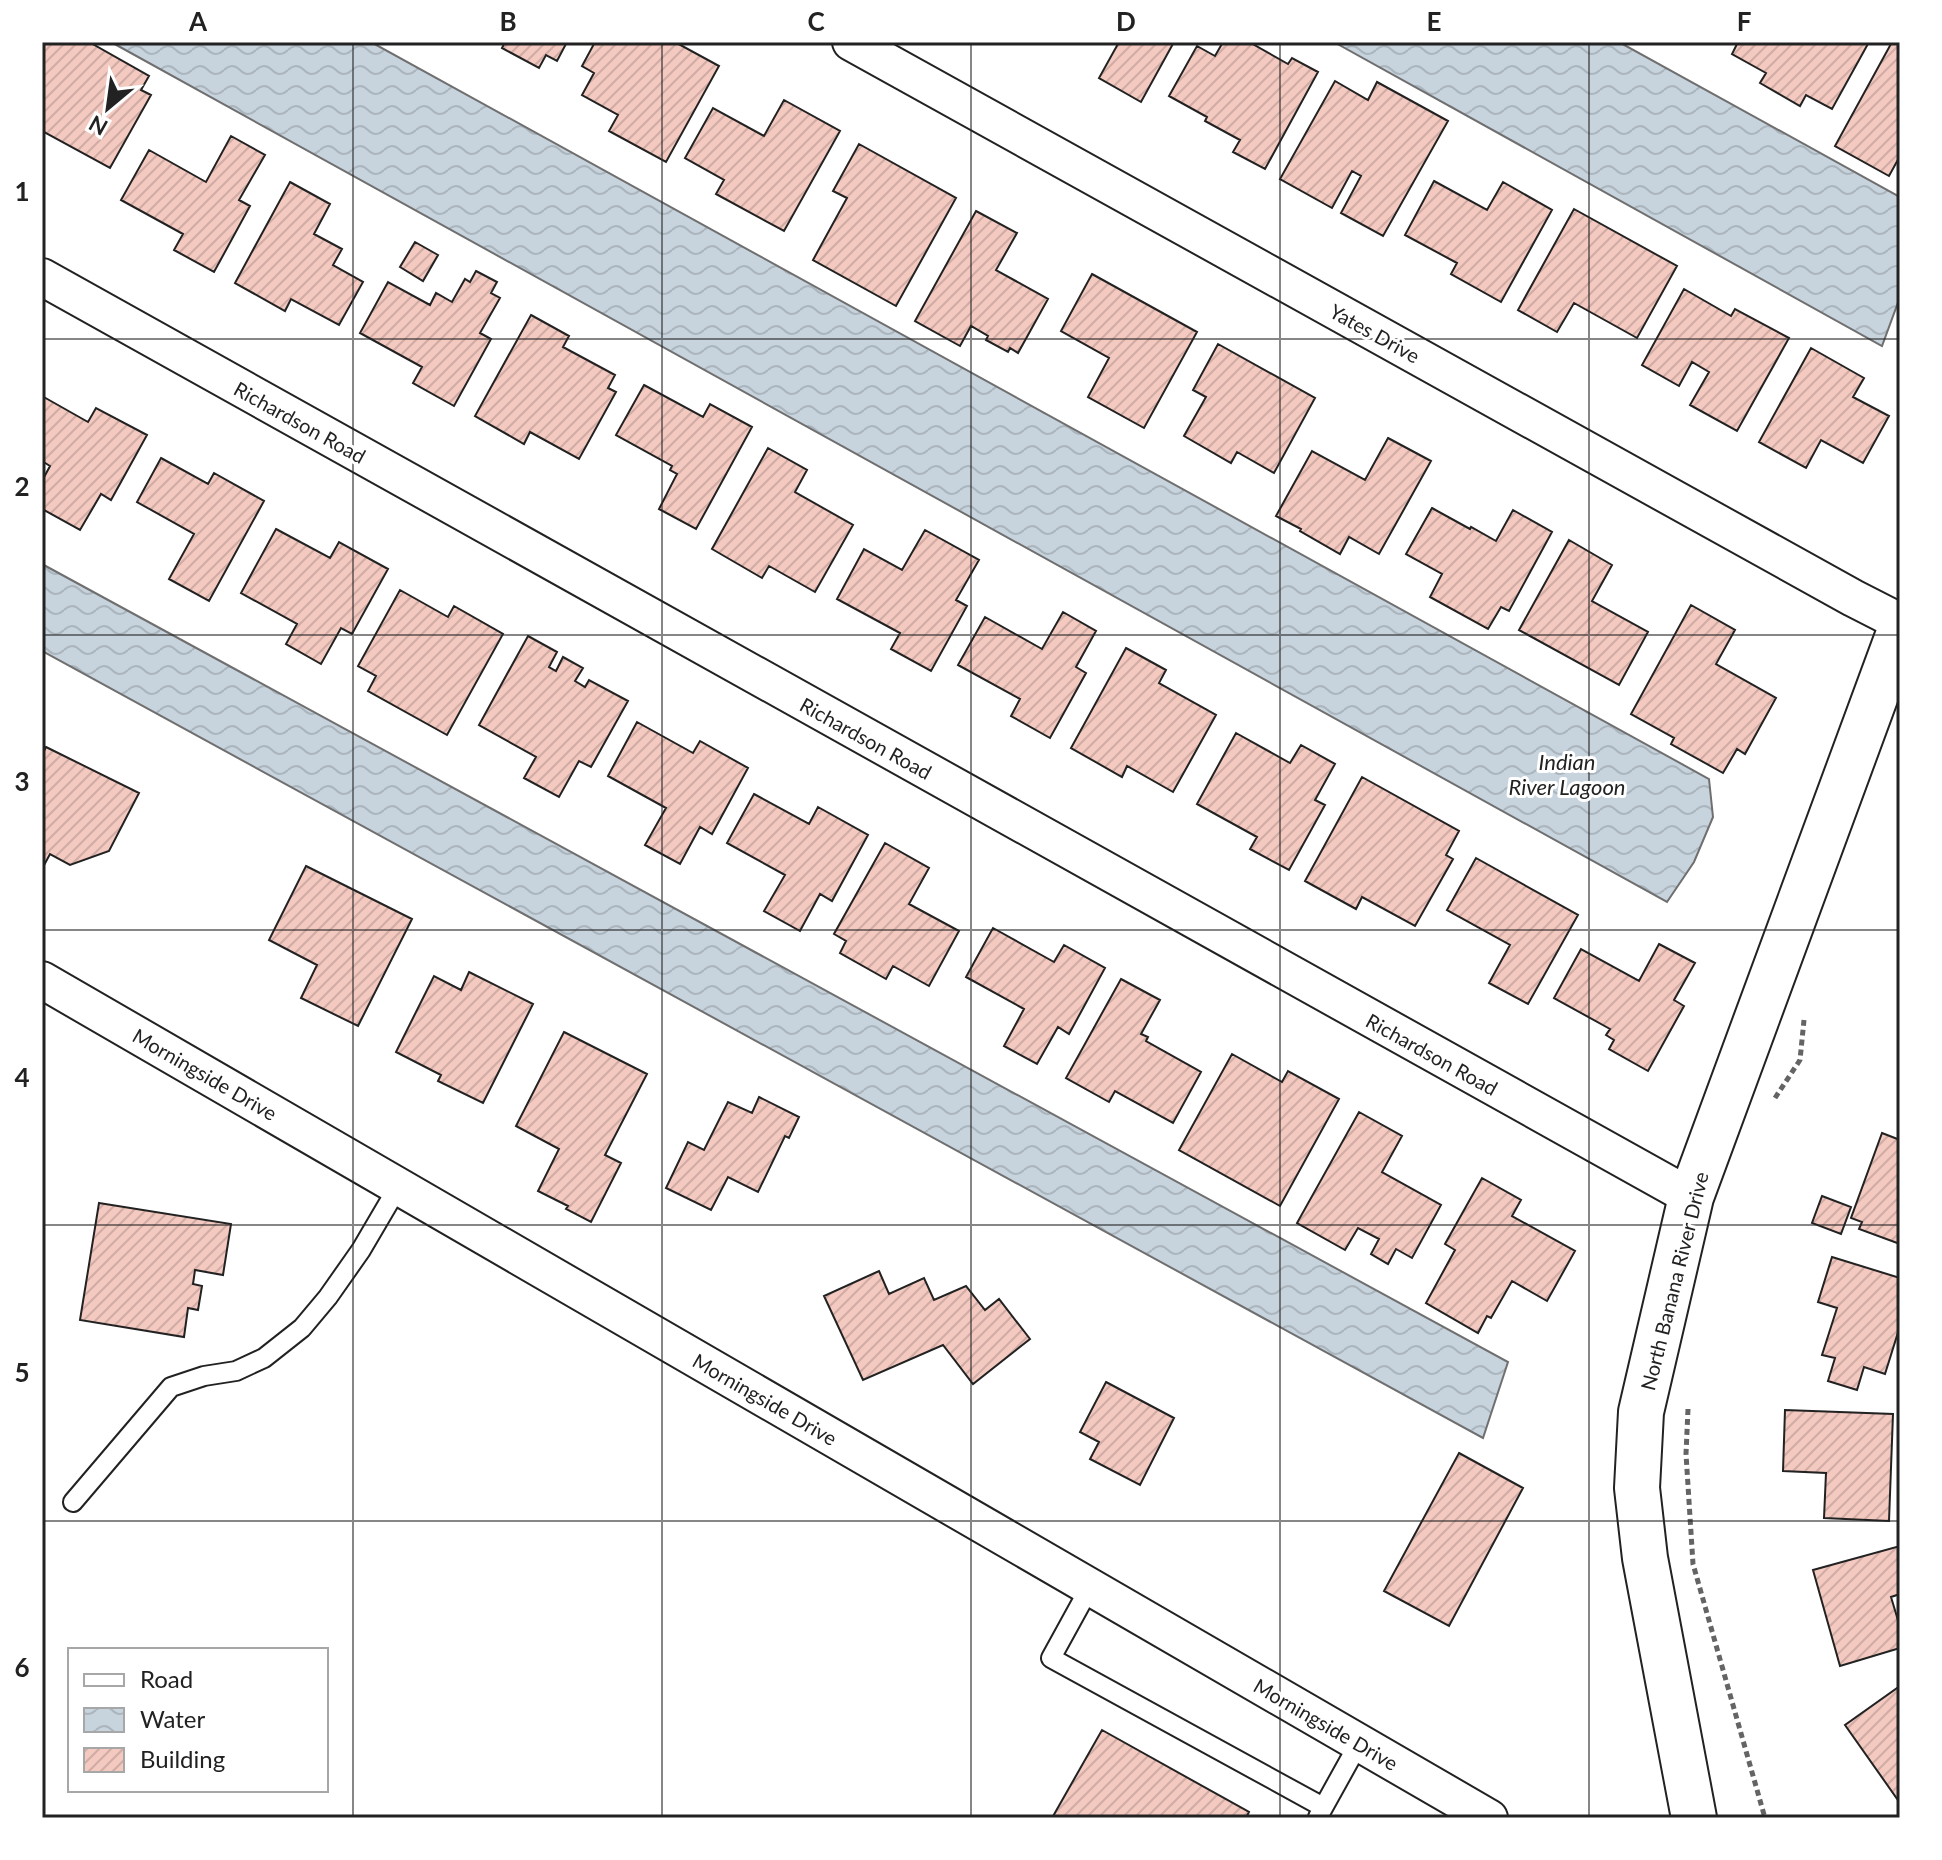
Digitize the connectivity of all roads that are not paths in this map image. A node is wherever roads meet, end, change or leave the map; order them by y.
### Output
1 (851, 42) edge
2 (42, 277) edge
3 (1900, 622) edge
4 (1900, 630) edge
5 (42, 980) edge
6 (398, 1187) junction
7 (1691, 1197) junction
8 (73, 1502) dead end
9 (1090, 1587) junction
10 (1359, 1743) junction
11 (1320, 1812) edge
12 (1489, 1818) edge
13 (1694, 1818) edge

1 - 3 street, Yates Drive
2 - 7 street, Richardson Road
4 - 7 street, North Banana River Drive
5 - 6 street, Morningside Drive
6 - 8 lane
6 - 9 street, Morningside Drive
7 - 13 street, North Banana River Drive
9 - 10 street, Morningside Drive
9 - 11 lane
10 - 11 lane
10 - 12 street, Morningside Drive

